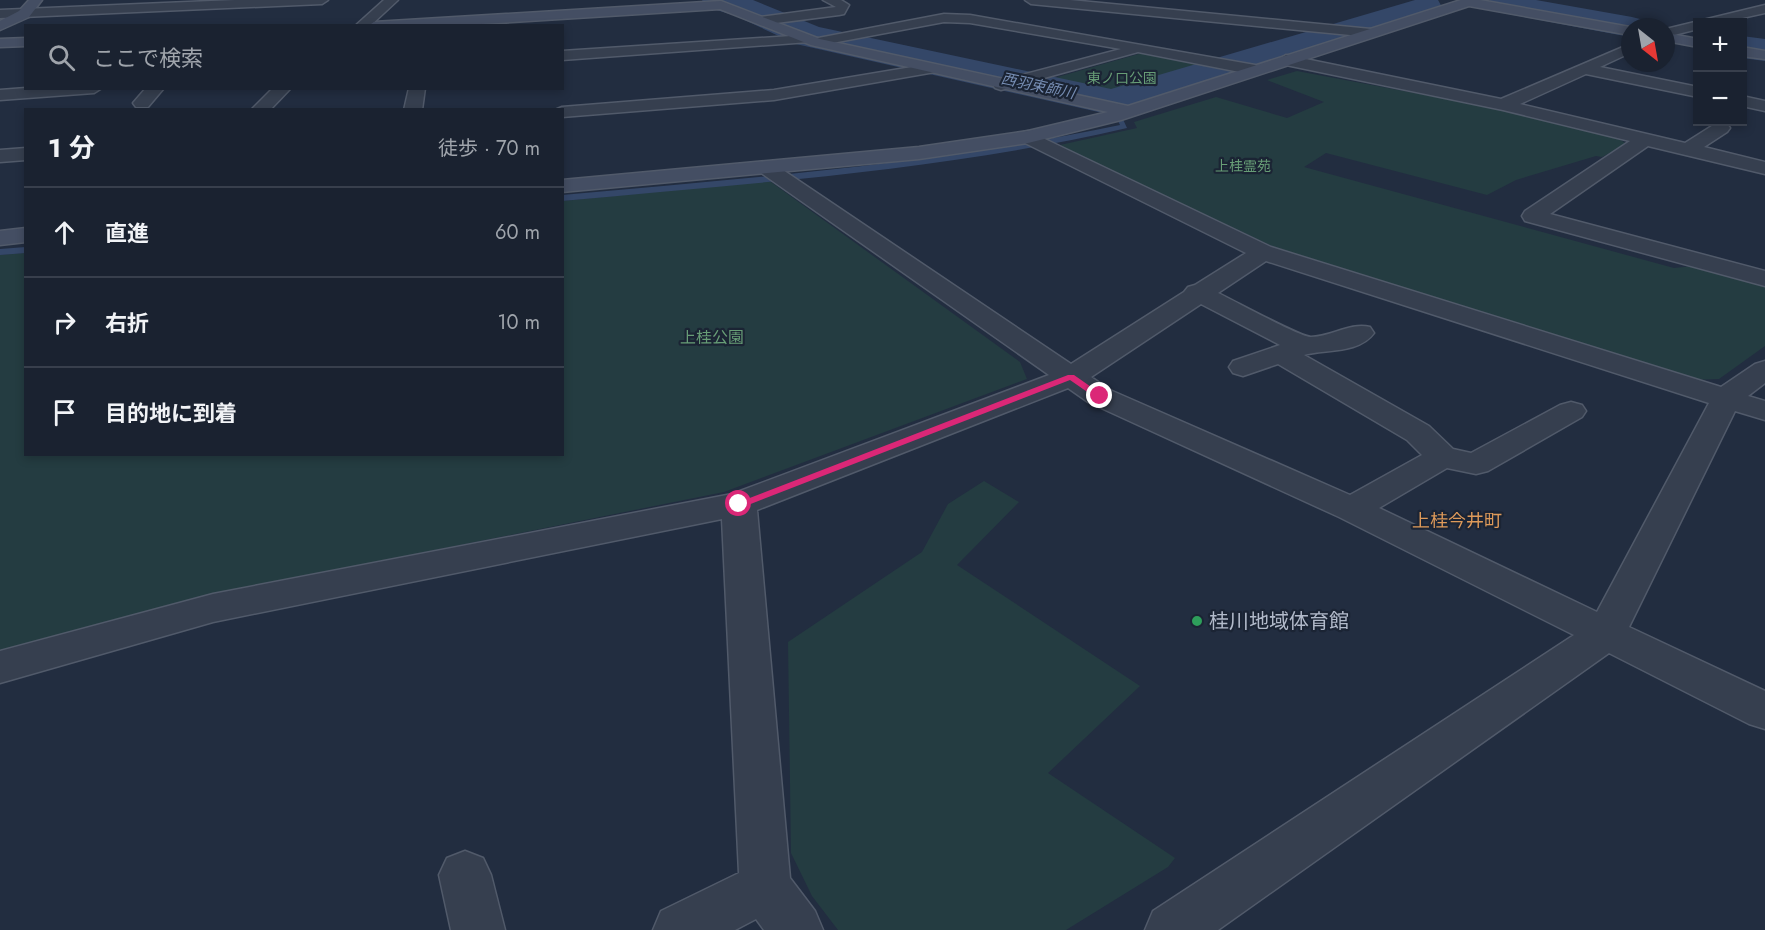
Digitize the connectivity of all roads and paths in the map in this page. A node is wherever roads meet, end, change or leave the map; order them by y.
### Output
1 (36, 0) edge
2 (322, 0) edge
3 (392, 0) edge
4 (829, 0) edge
5 (1031, 0) edge
6 (1149, 0) edge
7 (1471, 1) edge
8 (714, 2) edge
9 (999, 8) dead end
10 (1765, 9) edge
11 (0, 14) edge
12 (24, 14) junction
13 (1184, 15) junction
14 (1726, 18) edge
15 (970, 19) junction
16 (769, 20) junction
17 (364, 24) edge
18 (402, 24) edge
19 (0, 26) edge
20 (1693, 26) edge
21 (1621, 29) edge
22 (1675, 32) edge
23 (1371, 33) junction
24 (1675, 36) edge
25 (819, 41) junction
26 (24, 42) edge
27 (1693, 42) edge
28 (0, 43) edge
29 (1141, 48) junction
30 (1621, 52) edge
31 (1747, 52) edge
32 (1765, 55) edge
33 (564, 56) edge
34 (1286, 60) junction
35 (1241, 68) junction
36 (930, 69) junction
37 (1586, 69) junction
38 (1010, 83) junction
39 (67, 90) edge
40 (154, 90) edge
41 (281, 90) edge
42 (417, 90) edge
43 (1693, 91) edge
44 (0, 95) edge
45 (1747, 102) edge
46 (142, 103) dead end
47 (1503, 105) junction
48 (1765, 106) edge
49 (261, 108) edge
50 (412, 108) edge
51 (1129, 111) junction
52 (564, 112) edge
53 (1721, 128) dead end
54 (1644, 140) junction
55 (1037, 141) junction
56 (1687, 150) junction
57 (24, 154) edge
58 (0, 156) edge
59 (1765, 168) edge
60 (776, 174) junction
61 (564, 186) edge
62 (24, 235) edge
63 (0, 237) edge
64 (1263, 252) junction
65 (1765, 279) edge
66 (1197, 292) junction
67 (1360, 333) dead end
68 (1292, 350) junction
69 (1243, 367) dead end
70 (1765, 370) edge
71 (1071, 377) junction
72 (1726, 397) junction
73 (1571, 411) dead end
74 (1765, 411) edge
75 (1442, 458) junction
76 (739, 504) junction
77 (1351, 509) junction
78 (1605, 635) junction
79 (0, 668) edge
80 (1765, 711) edge
81 (465, 875) dead end
82 (765, 887) junction
83 (478, 930) edge
84 (680, 930) edge
85 (796, 930) edge
86 (1172, 930) edge

1 - 12 street
2 - 12 street
3 - 17 street
4 - 16 street
5 - 13 street
6 - 13 street
7 - 21 street
7 - 23 street
8 - 16 street
8 - 18 street
9 - 15 street
10 - 14 street
11 - 12 street
12 - 19 street
13 - 23 street
15 - 25 street
15 - 29 street
16 - 25 street
20 - 22 street
23 - 34 street
24 - 27 street
25 - 33 street
25 - 36 street
26 - 28 street
29 - 35 street
29 - 38 street
30 - 37 street
31 - 32 street
34 - 35 street
34 - 47 street
35 - 51 street
36 - 38 street
36 - 52 street
37 - 43 street
37 - 47 street
38 - 51 street
39 - 44 street
40 - 46 street
41 - 49 street
42 - 50 street
45 - 48 street
47 - 54 street
51 - 55 street
53 - 56 street
54 - 56 street
54 - 65 street
55 - 60 street
55 - 64 street
56 - 59 street
57 - 58 street
60 - 61 street
60 - 71 street
62 - 63 street
64 - 66 street
64 - 72 street
66 - 68 street
66 - 71 street
67 - 68 street
68 - 69 street
68 - 75 street
70 - 72 street
71 - 76 street
71 - 77 street
72 - 74 street
72 - 78 street
73 - 75 street
75 - 77 street
76 - 79 street
76 - 82 street
77 - 78 street
78 - 80 street
78 - 86 street
81 - 83 street
82 - 84 street
82 - 85 street

